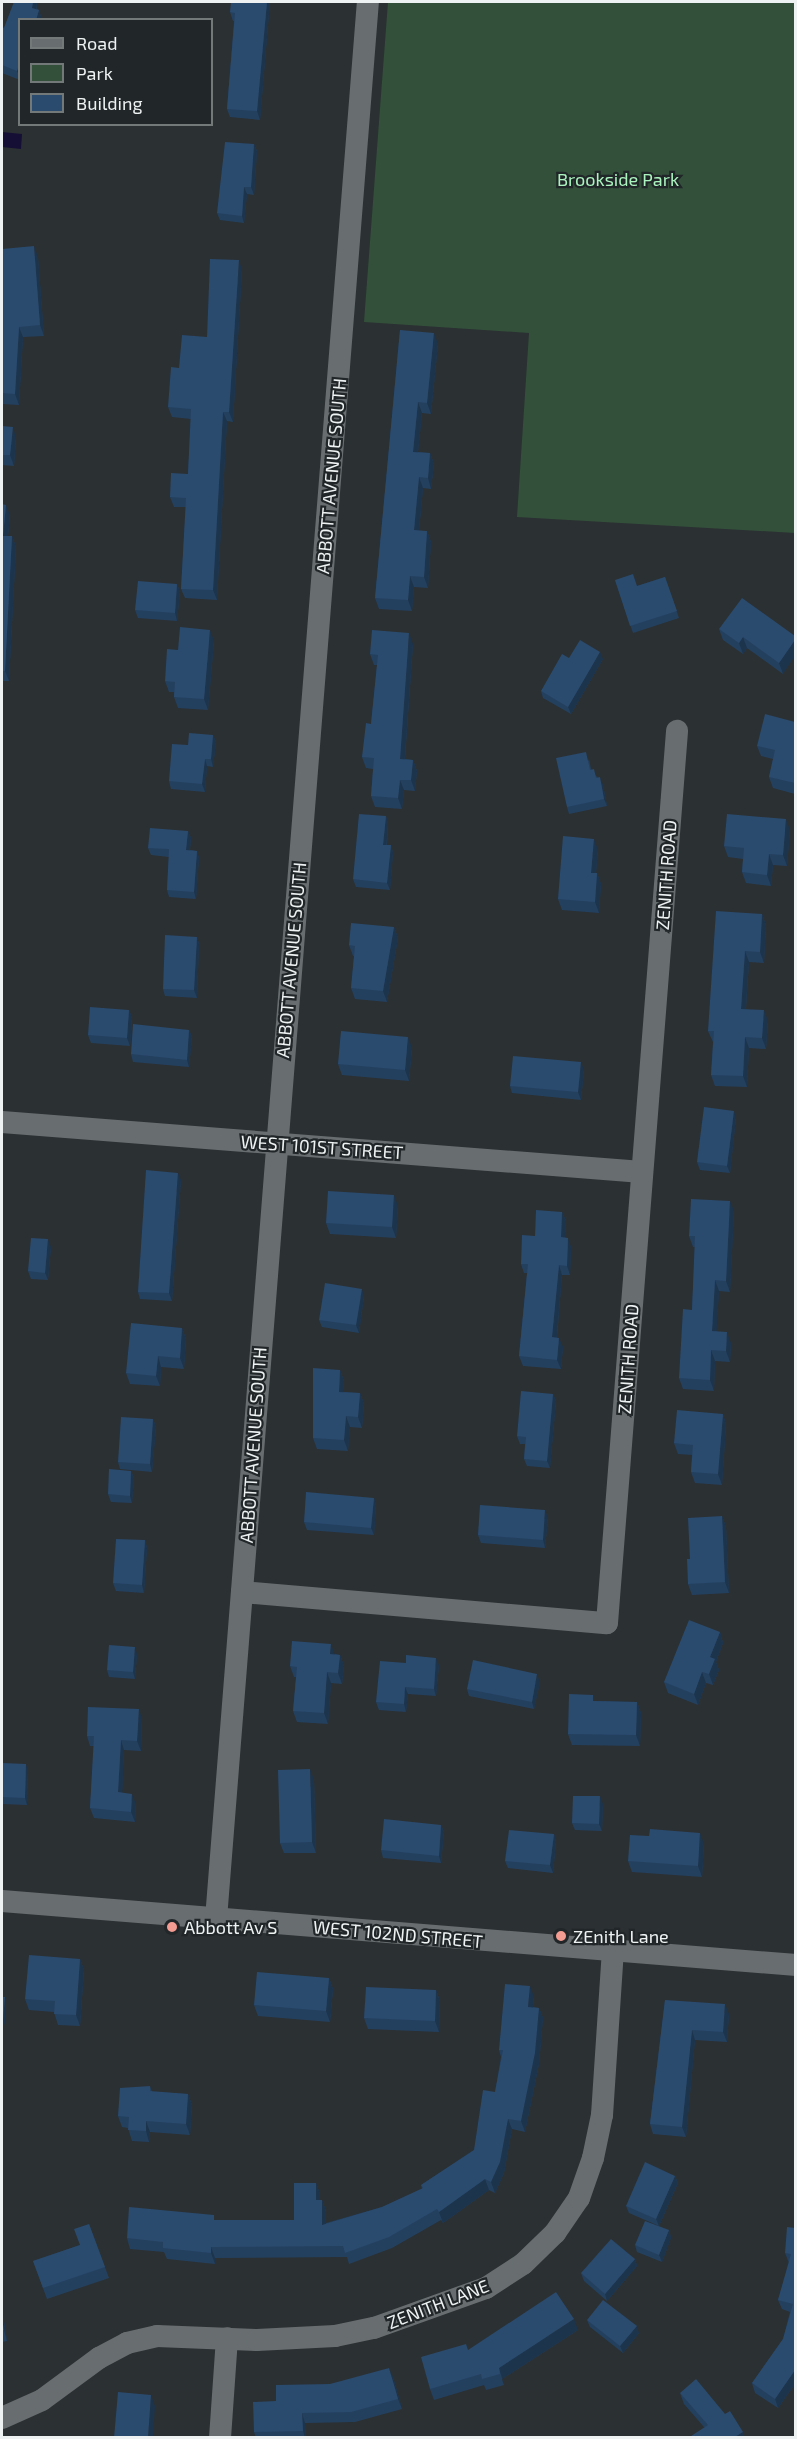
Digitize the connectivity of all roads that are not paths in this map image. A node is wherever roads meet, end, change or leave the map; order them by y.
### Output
1 (368, 2) edge
2 (677, 730) dead end
3 (2, 1122) edge
4 (276, 1144) junction
5 (642, 1172) junction
6 (242, 1592) junction
7 (2, 1901) edge
8 (216, 1919) junction
9 (613, 1951) junction
10 (795, 1965) edge
11 (227, 2338) junction
12 (2, 2418) edge
13 (220, 2438) edge

1 - 4 street, ABBOTT AVENUE SOUTH
2 - 5 street, ZENITH ROAD
3 - 4 street, WEST 101ST STREET
4 - 5 street, WEST 101ST STREET
4 - 6 street, ABBOTT AVENUE SOUTH
5 - 6 street, ZENITH ROAD
6 - 8 street, ABBOTT AVENUE SOUTH
7 - 8 street, WEST 102ND STREET
8 - 9 street, WEST 102ND STREET
9 - 10 street, WEST 102ND STREET
9 - 11 street, ZENITH LANE
11 - 12 street, ZENITH LANE
11 - 13 street

